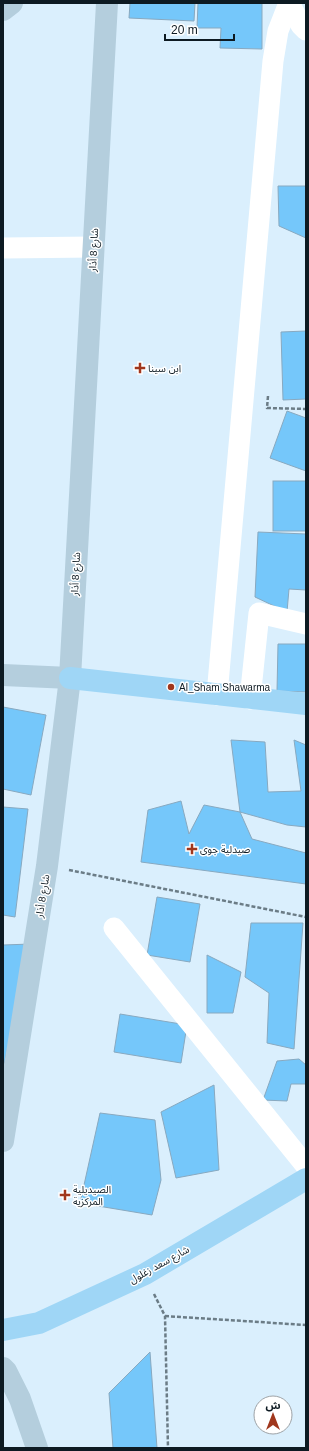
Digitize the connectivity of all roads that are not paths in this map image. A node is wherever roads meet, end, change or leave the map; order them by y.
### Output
1 (12, 3) edge
2 (107, 3) edge
3 (289, 3) edge
4 (3, 10) edge
5 (306, 30) edge
6 (94, 247) junction
7 (3, 248) edge
8 (306, 624) edge
9 (3, 675) edge
10 (70, 678) junction
11 (218, 695) junction
12 (250, 698) junction
13 (306, 704) edge
14 (114, 928) dead end
15 (3, 1141) edge
16 (306, 1166) edge
17 (306, 1179) edge
18 (3, 1330) edge
19 (3, 1368) edge
20 (37, 1448) edge

1 - 4 main road
2 - 6 main road, شارع 8 أذار
3 - 5 street
3 - 11 street
6 - 7 street
6 - 10 main road, شارع 8 أذار
8 - 12 street
9 - 10 main road
10 - 11 main road
10 - 15 main road, شارع 8 أذار
11 - 12 main road
12 - 13 main road
14 - 16 street
17 - 18 main road, شارع سعد زغلول
19 - 20 main road

